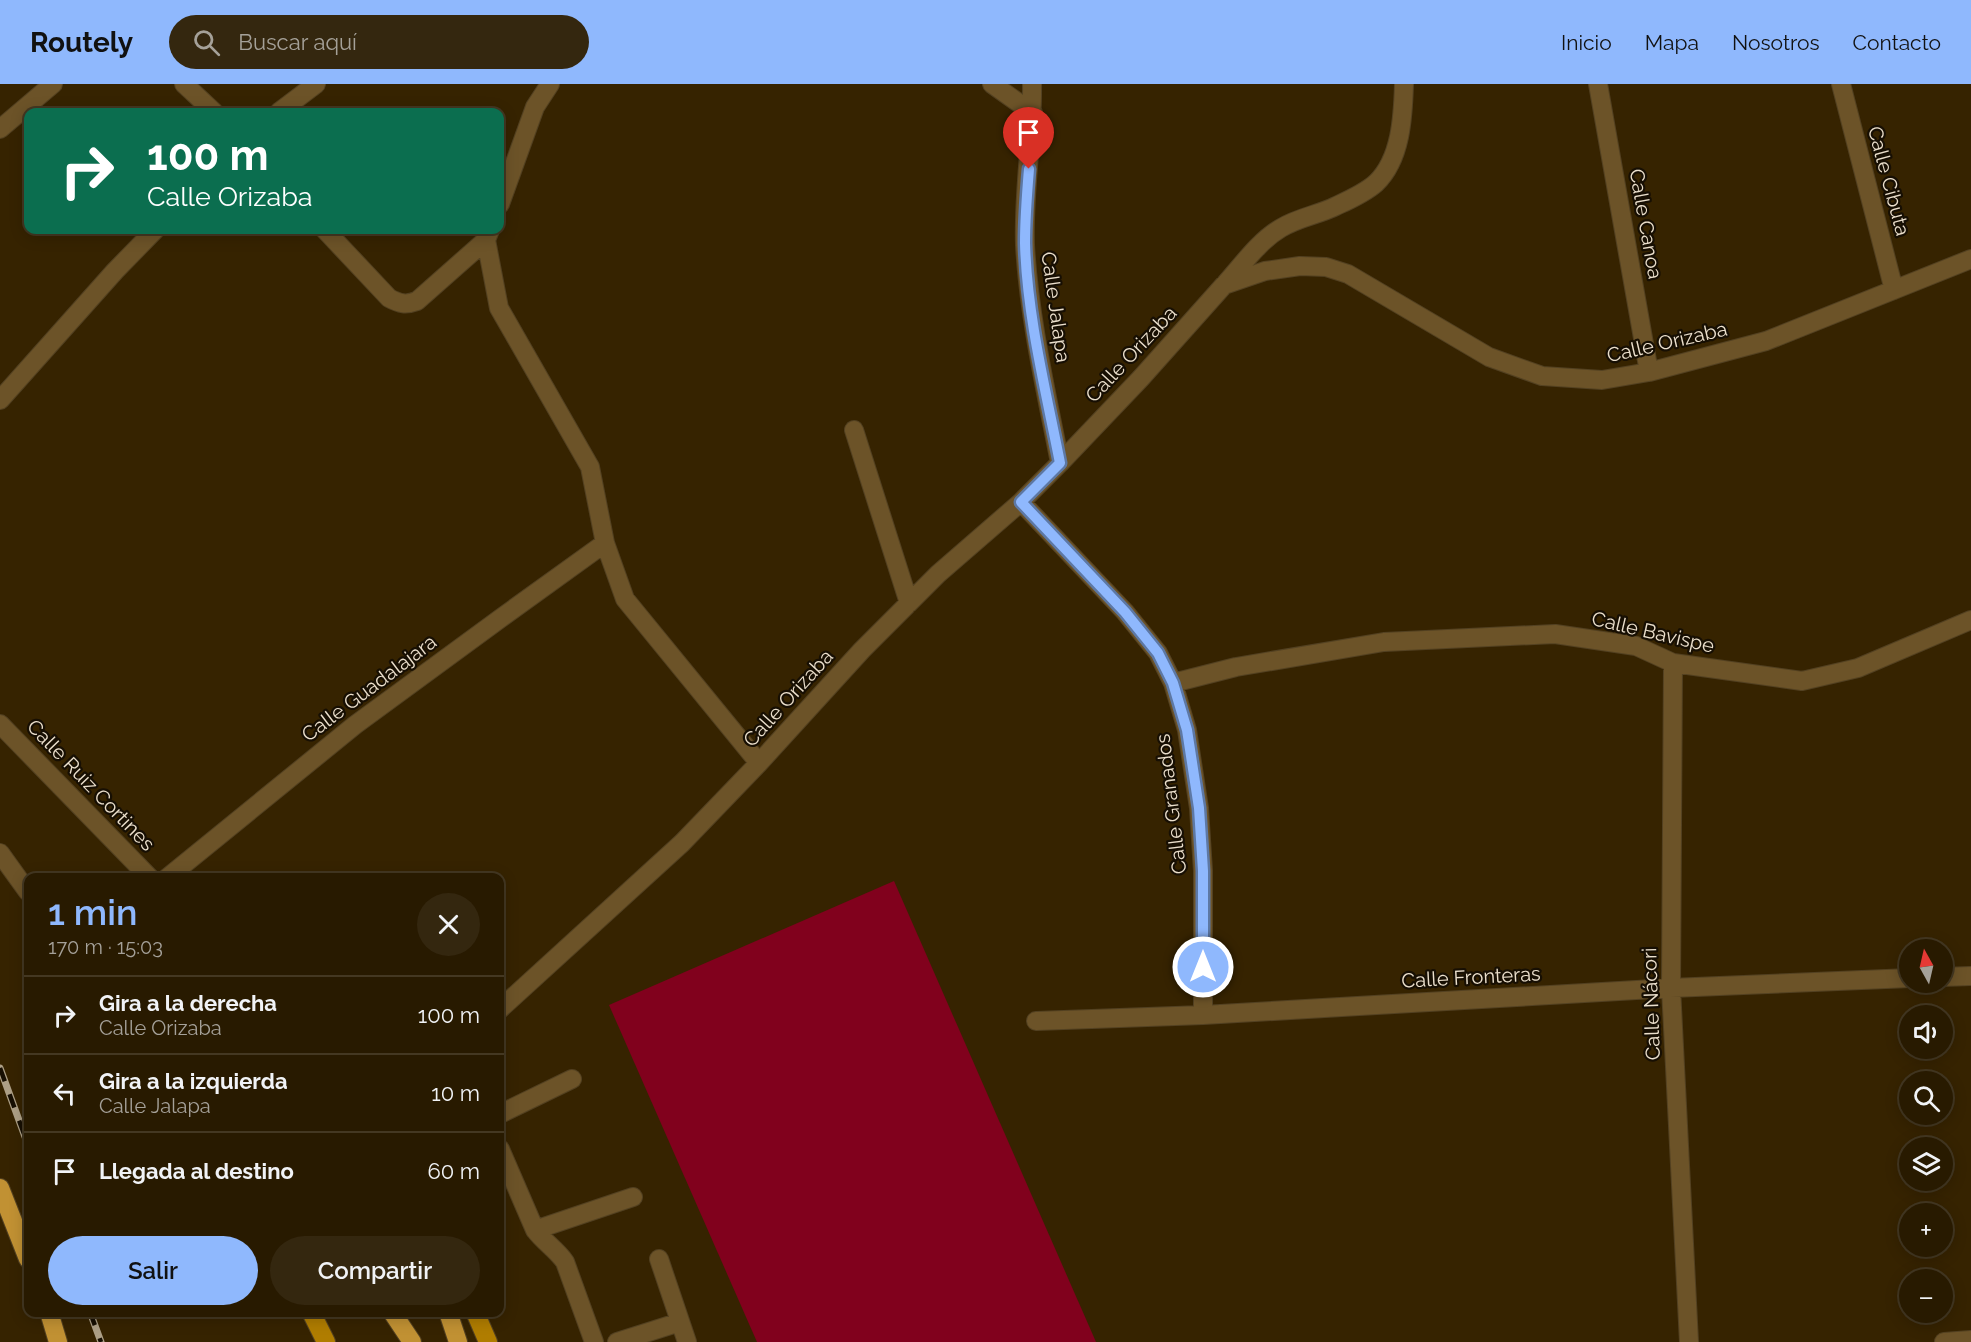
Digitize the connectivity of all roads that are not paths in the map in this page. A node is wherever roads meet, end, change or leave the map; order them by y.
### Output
1 (53, 84) edge
2 (184, 84) edge
3 (316, 84) edge
4 (550, 84) edge
5 (992, 84) edge
6 (1032, 84) edge
7 (1404, 84) edge
8 (1598, 84) edge
9 (1841, 84) edge
10 (25, 108) edge
11 (210, 108) edge
12 (284, 108) edge
13 (24, 109) edge
14 (1033, 113) junction
15 (0, 129) edge
16 (504, 193) edge
17 (151, 234) edge
18 (330, 234) edge
19 (488, 235) edge
20 (1971, 259) edge
21 (1224, 285) junction
22 (1894, 290) junction
23 (1649, 372) junction
24 (0, 400) edge
25 (855, 430) dead end
26 (1060, 463) junction
27 (1021, 502) junction
28 (605, 543) junction
29 (909, 603) junction
30 (1971, 620) edge
31 (1673, 663) junction
32 (1173, 683) junction
33 (0, 724) edge
34 (759, 763) junction
35 (0, 853) edge
36 (145, 873) edge
37 (173, 873) edge
38 (24, 886) edge
39 (1971, 976) edge
40 (1953, 977) edge
41 (1899, 978) edge
42 (1671, 988) junction
43 (504, 1005) edge
44 (1203, 1015) junction
45 (1036, 1021) dead end
46 (572, 1079) dead end
47 (504, 1112) edge
48 (504, 1158) edge
49 (0, 1188) edge
50 (633, 1197) dead end
51 (535, 1230) junction
52 (24, 1249) edge
53 (659, 1259) dead end
54 (50, 1317) edge
55 (314, 1317) edge
56 (395, 1317) edge
57 (450, 1317) edge
58 (477, 1317) edge
59 (680, 1322) junction
60 (1971, 1340) edge
61 (58, 1342) edge
62 (326, 1342) edge
63 (412, 1342) edge
64 (458, 1342) edge
65 (488, 1342) edge
66 (594, 1342) edge
67 (617, 1342) edge
68 (687, 1342) edge
69 (1689, 1342) edge
70 (1944, 1342) edge

1 - 10 street
2 - 11 street
3 - 12 street
4 - 16 street
5 - 14 street
6 - 14 street, Calle Jalapa
7 - 21 street
8 - 23 street, Calle Canoa
9 - 22 street, Calle Cibuta
13 - 15 street
14 - 26 street, Calle Jalapa
17 - 24 street
18 - 19 street
19 - 28 street
20 - 22 street, Calle Orizaba
21 - 23 street, Calle Orizaba
21 - 26 street, Calle Orizaba
22 - 23 street, Calle Orizaba
25 - 29 street
26 - 27 street, Calle Orizaba
27 - 29 street, Calle Orizaba
27 - 32 street, Calle Granados
28 - 34 street
28 - 37 street, Calle Guadalajara
29 - 34 street, Calle Orizaba
30 - 31 street, Calle Bavispe
31 - 32 street, Calle Bavispe
31 - 42 street, Calle Nácori
32 - 44 street, Calle Granados
33 - 36 street, Calle Ruiz Cortines
34 - 43 street, Calle Orizaba
35 - 38 street
39 - 40 street
41 - 42 street, Calle Fronteras
42 - 44 street, Calle Fronteras
42 - 69 street, Calle Nácori
44 - 45 street, Calle Fronteras
46 - 47 street
48 - 51 street
49 - 52 highway
50 - 51 street
51 - 66 street
53 - 59 street
54 - 61 highway
55 - 62 main road
56 - 63 highway
57 - 64 highway
58 - 65 main road
59 - 67 street
59 - 68 street
60 - 70 street

